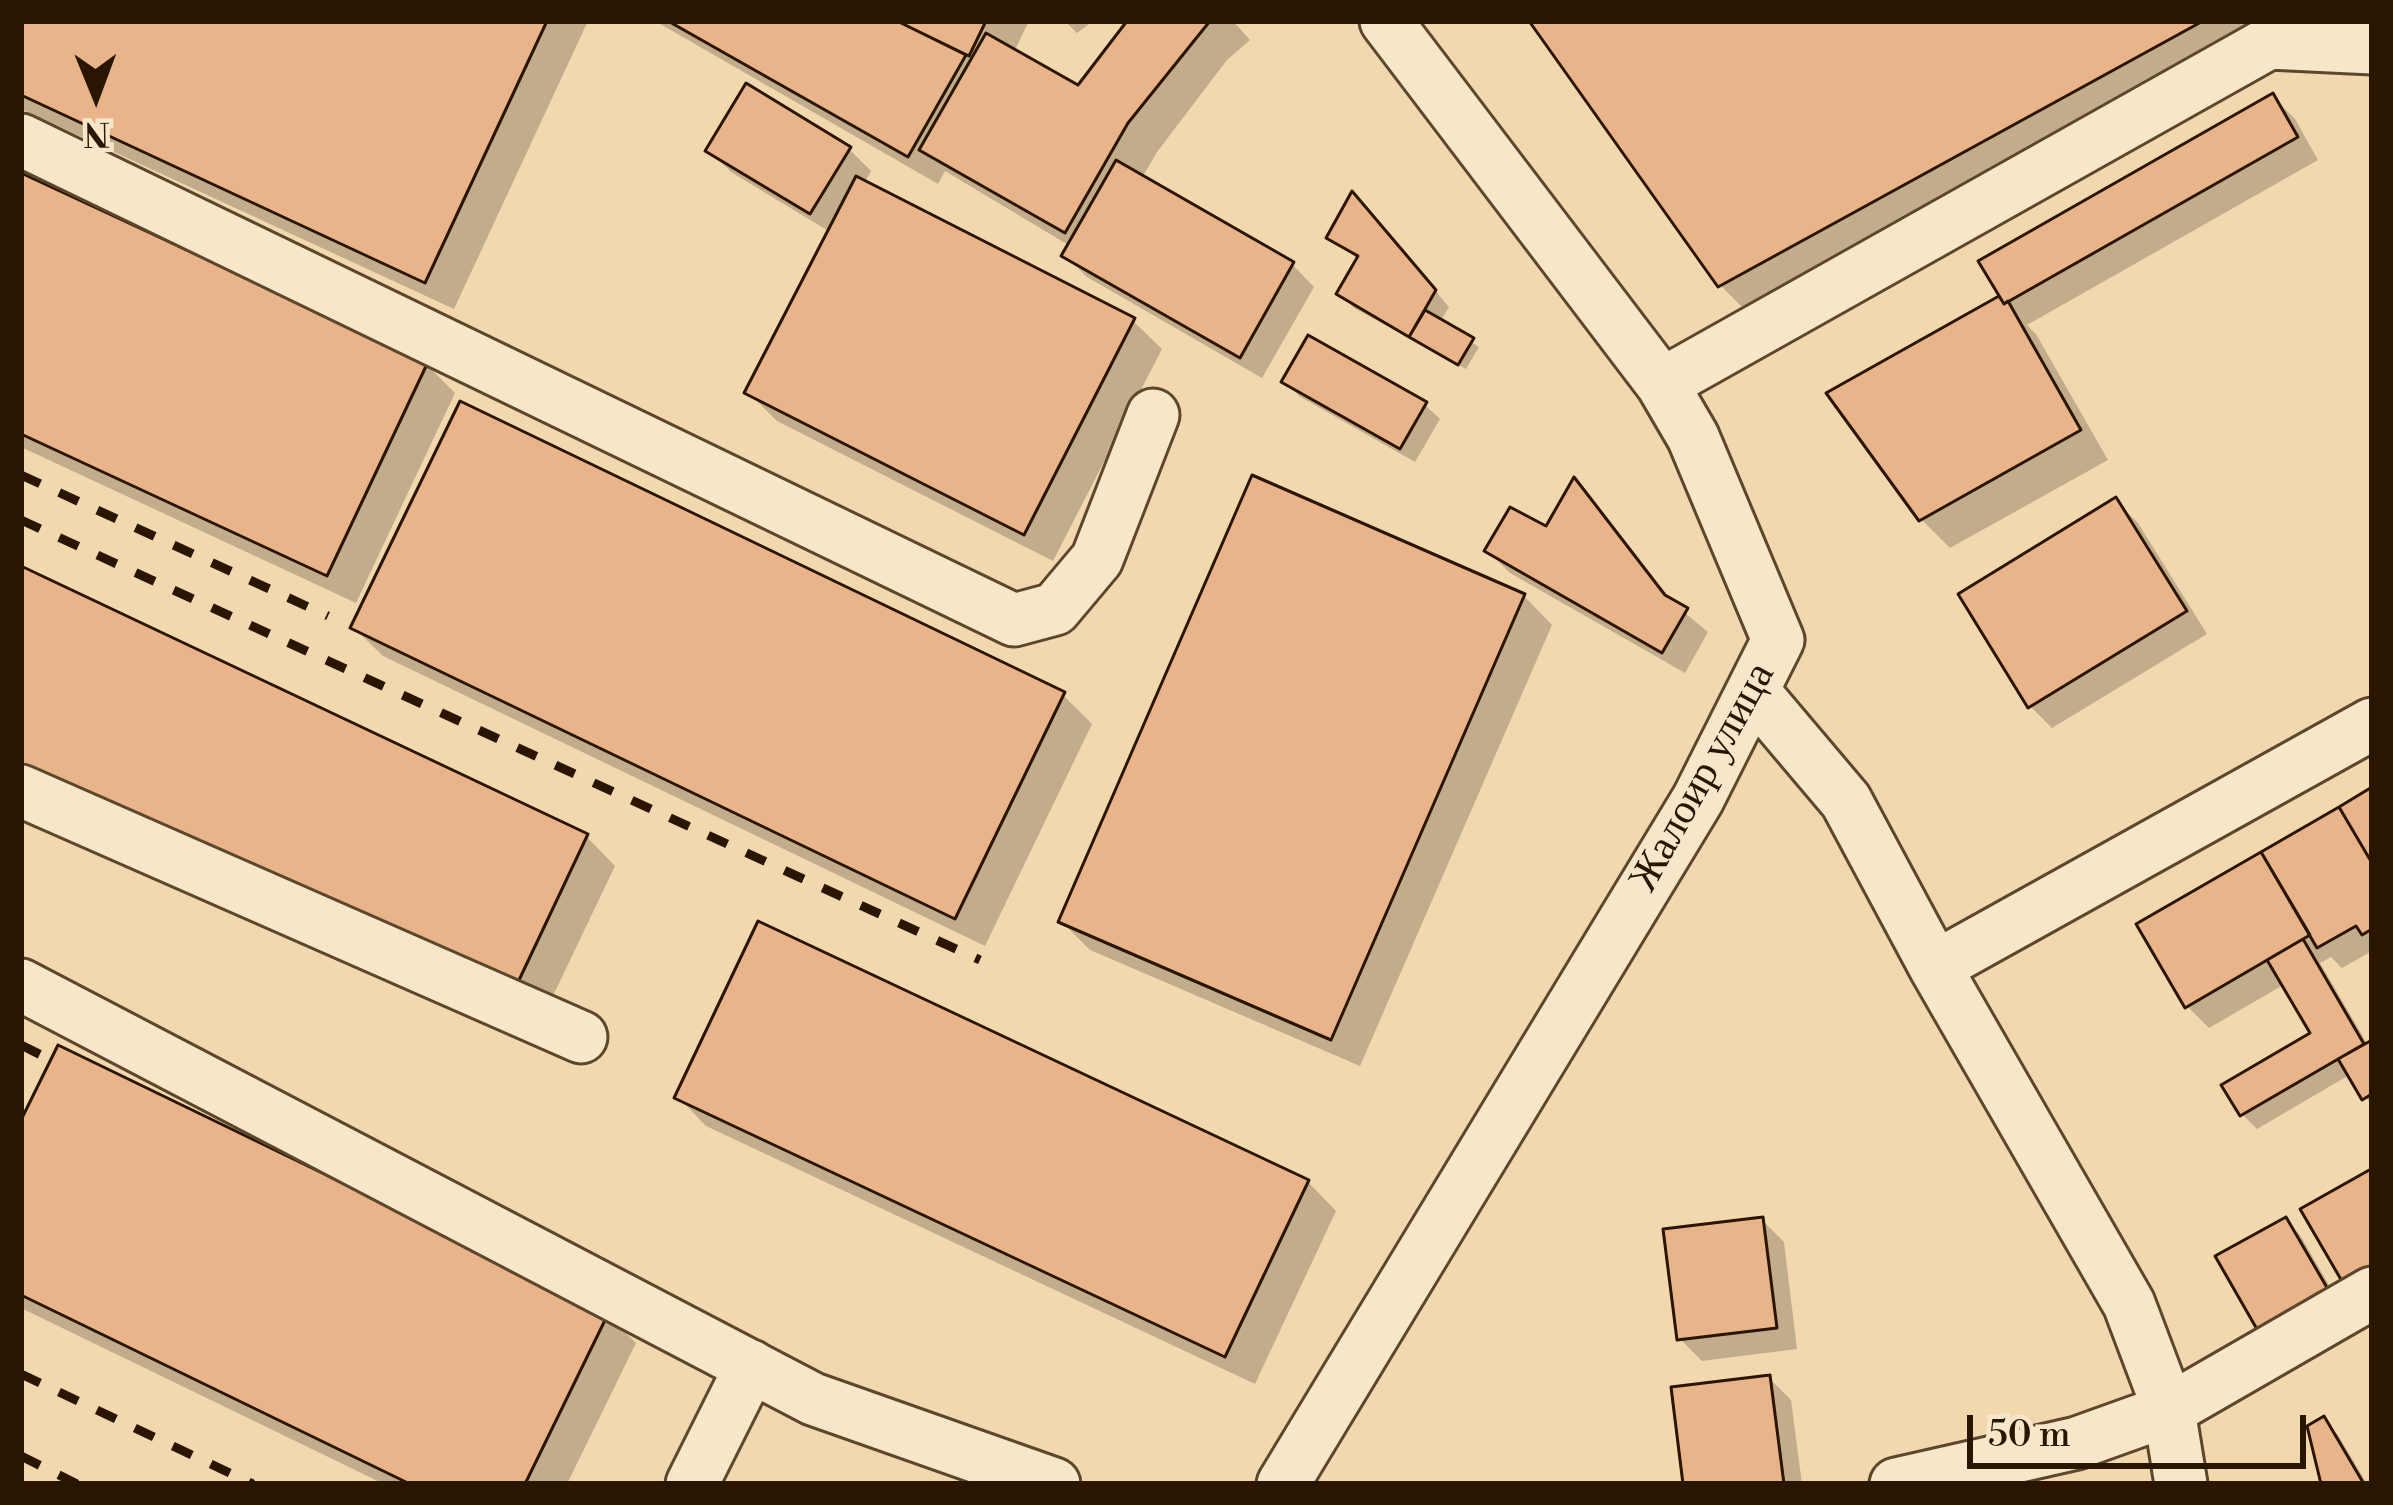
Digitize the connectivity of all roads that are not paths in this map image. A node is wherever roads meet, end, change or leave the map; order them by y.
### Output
1 (1386, 21) edge
2 (2372, 47) edge
3 (21, 140) edge
4 (1662, 384) junction
5 (1153, 416) dead end
6 (1753, 691) junction
7 (2372, 724) edge
8 (21, 791) edge
9 (1935, 967) junction
10 (21, 985) edge
11 (580, 1037) dead end
12 (2372, 1293) edge
13 (751, 1366) junction
14 (2169, 1410) junction
15 (692, 1484) edge
16 (1054, 1484) edge
17 (1283, 1484) edge
18 (1896, 1484) edge
19 (2181, 1484) edge

1 - 4 street, Жалоир улица
2 - 4 street
3 - 5 street
4 - 6 street, Жалоир улица
6 - 9 street
6 - 17 street, Жалоир улица
7 - 9 street
8 - 11 street
9 - 14 street
10 - 13 street
12 - 14 street
13 - 15 street
13 - 16 street
14 - 18 street
14 - 19 street

